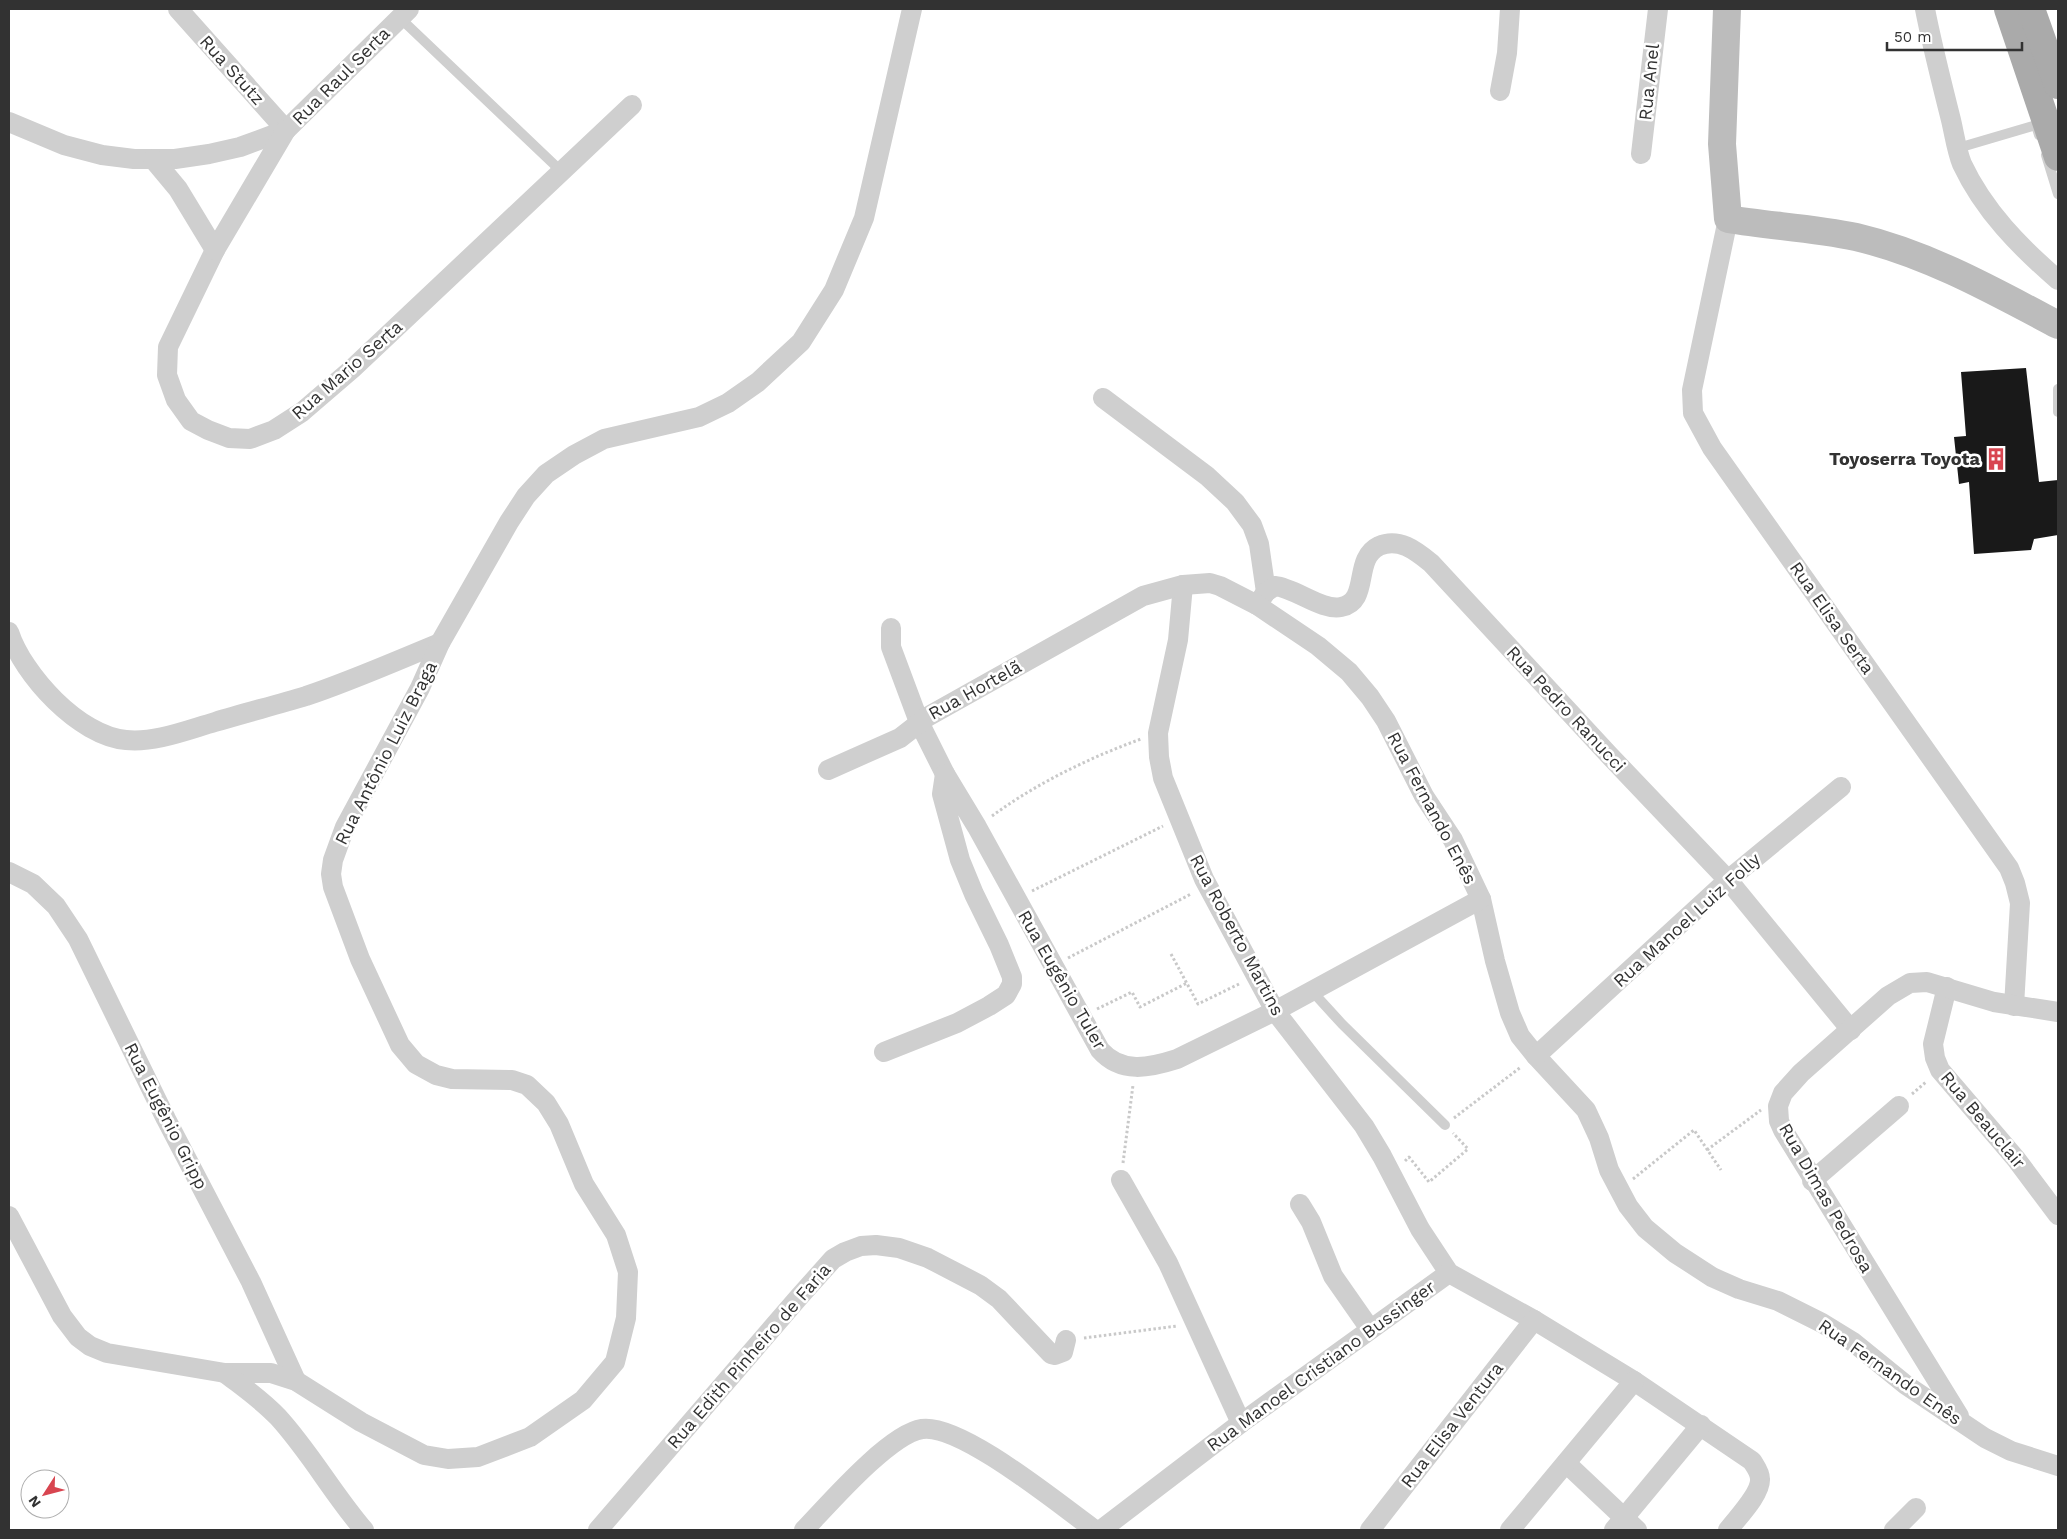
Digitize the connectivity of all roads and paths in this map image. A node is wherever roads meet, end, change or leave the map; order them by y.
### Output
1 (178, 9) edge
2 (912, 9) edge
3 (1510, 9) edge
4 (1658, 9) edge
5 (1728, 9) edge
6 (1925, 9) edge
7 (2008, 9) edge
8 (2031, 9) edge
9 (404, 14) edge
10 (2058, 85) edge
11 (1500, 91) dead end
12 (632, 105) dead end
13 (9, 122) edge
14 (2041, 123) junction
15 (286, 130) junction
16 (1958, 148) junction
17 (1641, 154) dead end
18 (2058, 156) edge
19 (153, 159) junction
20 (562, 172) junction
21 (2058, 194) edge
22 (1728, 219) junction
23 (215, 250) junction
24 (2058, 280) edge
25 (2058, 325) edge
26 (2058, 389) edge
27 (1103, 398) dead end
28 (2058, 412) edge
29 (1183, 585) junction
30 (1262, 599) junction
31 (1121, 607) joint
32 (891, 628) dead end
33 (10, 640) edge
34 (440, 643) junction
35 (919, 722) junction
36 (1158, 732) junction
37 (828, 770) dead end
38 (945, 774) junction
39 (1841, 788) dead end
40 (1179, 818) junction
41 (977, 828) junction
42 (9, 872) edge
43 (1728, 880) junction
44 (1207, 885) junction
45 (1016, 899) junction
46 (1481, 899) junction
47 (1171, 954) dead end
48 (1053, 966) junction
49 (1255, 976) junction
50 (1187, 983) junction
51 (1948, 987) junction
52 (1311, 990) junction
53 (2014, 1006) junction
54 (1275, 1011) junction
55 (2058, 1012) edge
56 (1081, 1018) junction
57 (1851, 1030) junction
58 (884, 1052) dead end
59 (1536, 1056) junction
60 (1135, 1067) junction
61 (1940, 1070) junction
62 (1784, 1093) junction
63 (1899, 1106) joint
64 (1445, 1125) dead end
65 (1707, 1150) junction
66 (1721, 1170) dead end
67 (1121, 1180) joint
68 (1812, 1181) junction
69 (1619, 1190) junction
70 (1300, 1204) dead end
71 (2058, 1215) edge
72 (9, 1216) edge
73 (1449, 1273) junction
74 (1534, 1320) junction
75 (1196, 1324) junction
76 (1370, 1329) junction
77 (1066, 1340) joint
78 (225, 1373) junction
79 (296, 1381) junction
80 (1634, 1381) junction
81 (1963, 1422) junction
82 (1241, 1423) junction
83 (1701, 1425) junction
84 (1566, 1463) junction
85 (2058, 1466) edge
86 (1916, 1508) dead end
87 (1625, 1526) edge
88 (364, 1530) edge
89 (598, 1530) edge
90 (804, 1530) edge
91 (1094, 1530) edge
92 (1102, 1530) edge
93 (1370, 1530) edge
94 (1510, 1530) edge
95 (1728, 1530) edge
96 (1894, 1530) edge

1 - 15 street, Rua Stutz
2 - 34 street, Rua Antônio Luiz Braga
3 - 11 street
4 - 17 street, Rua Anel
5 - 22 street
6 - 16 street
7 - 14 main road
8 - 10 main road
9 - 15 street, Rua Raul Serta
9 - 20 lane
12 - 20 street, Rua Mario Serta
13 - 19 street, Rua Raul Serta
14 - 16 lane
14 - 18 main road
14 - 21 lane
15 - 19 street, Rua Raul Serta
15 - 23 street, Rua Mario Serta
16 - 24 street
19 - 23 street
20 - 23 street, Rua Mario Serta
22 - 25 street
22 - 53 street, Rua Elisa Serta
26 - 28 lane
27 - 30 street
29 - 30 street, Rua Fernando Enês
29 - 31 street, Rua Fernando Enês
29 - 36 street, Rua Roberto Martins
30 - 43 street, Rua Pedro Ranucci
30 - 46 street, Rua Fernando Enês
31 - 35 street, Rua Hortelã
32 - 35 street, Rua Eugênio Tuler
33 - 34 street
34 - 79 street, Rua Antônio Luiz Braga
35 - 37 street, Rua Hortelã
35 - 38 street, Rua Eugênio Tuler
36 - 40 street, Rua Roberto Martins
36 - 41 path
38 - 41 street, Rua Eugênio Tuler
38 - 58 street, Rua Eugênio Tuler
39 - 43 street, Rua Manoel Luiz Folly
40 - 44 street, Rua Roberto Martins
40 - 45 path
41 - 45 street, Rua Eugênio Tuler
42 - 79 street, Rua Eugênio Gripp
43 - 57 street, Rua Pedro Ranucci
43 - 59 street, Rua Manoel Luiz Folly
44 - 48 path
44 - 49 street, Rua Roberto Martins
45 - 48 street, Rua Eugênio Tuler
46 - 52 street, Rua Eugênio Tuler
46 - 59 street, Rua Fernando Enês
47 - 50 path
48 - 56 street, Rua Eugênio Tuler
49 - 50 path
49 - 54 street, Rua Roberto Martins
50 - 56 path
51 - 53 street, Rua Dimas Pedrosa
51 - 57 street, Rua Dimas Pedrosa
51 - 61 street, Rua Beauclair
52 - 54 street, Rua Eugênio Tuler
52 - 64 lane
53 - 55 street, Rua Dimas Pedrosa
54 - 60 street, Rua Eugênio Tuler
54 - 73 street, Rua Roberto Martins
56 - 60 street, Rua Eugênio Tuler
57 - 62 street, Rua Dimas Pedrosa
59 - 69 street, Rua Fernando Enês
60 - 67 path
61 - 63 path
61 - 71 street, Rua Beauclair
62 - 65 path
62 - 68 street, Rua Dimas Pedrosa
63 - 68 street
65 - 66 path
65 - 69 path
67 - 75 street
68 - 81 street, Rua Dimas Pedrosa
69 - 81 street, Rua Fernando Enês
70 - 76 street
72 - 78 street, Rua Antônio Luiz Braga
73 - 74 street, Rua Manoel Cristiano Bussinger
73 - 76 street, Rua Manoel Cristiano Bussinger
74 - 80 street, Rua Manoel Cristiano Bussinger
74 - 93 street, Rua Elisa Ventura
75 - 77 path
75 - 82 street
76 - 82 street, Rua Manoel Cristiano Bussinger
77 - 89 street, Rua Edith Pinheiro de Faria
78 - 79 street, Rua Antônio Luiz Braga
78 - 88 street
80 - 83 street, Rua Manoel Cristiano Bussinger
80 - 84 street
81 - 85 street, Rua Fernando Enês
82 - 92 street, Rua Manoel Cristiano Bussinger
83 - 87 street
83 - 95 street, Rua Manoel Cristiano Bussinger
84 - 87 street
84 - 94 street
86 - 96 street
90 - 91 street

